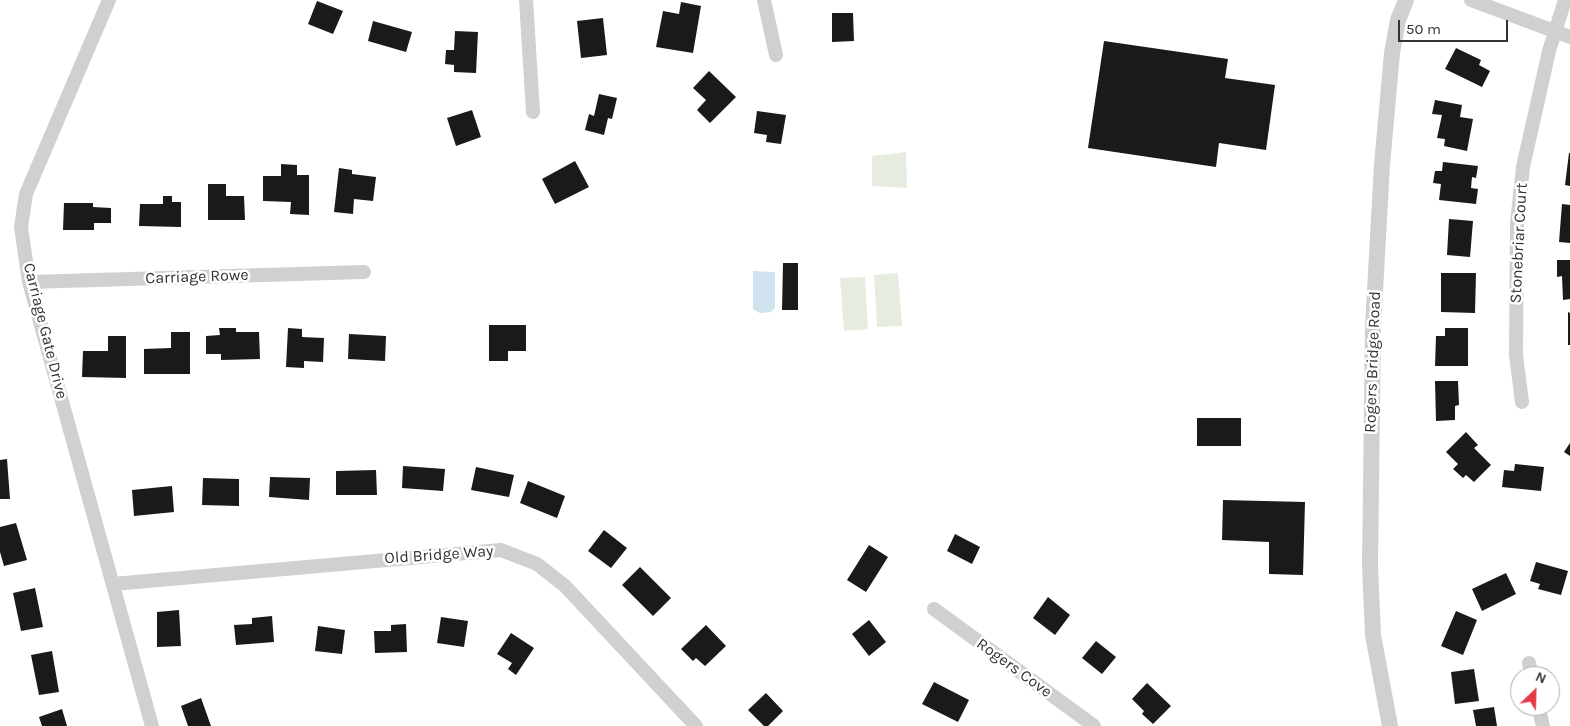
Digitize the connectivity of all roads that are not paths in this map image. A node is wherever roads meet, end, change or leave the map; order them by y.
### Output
1 (110, 0) edge
2 (526, 0) edge
3 (764, 0) edge
4 (1406, 0) edge
5 (1471, 0) edge
6 (1565, 0) edge
7 (1553, 33) junction
8 (1570, 37) edge
9 (776, 55) dead end
10 (533, 112) dead end
11 (364, 272) dead end
12 (29, 282) junction
13 (1522, 402) dead end
14 (113, 584) junction
15 (934, 610) dead end
16 (152, 726) edge
17 (696, 726) edge
18 (1094, 726) edge
19 (1390, 726) edge

1 - 12 street, Carriage Gate Drive
2 - 10 street
3 - 9 street
4 - 19 street, Rogers Bridge Road
5 - 7 street
6 - 7 street, Stonebriar Court
7 - 8 street
7 - 13 street, Stonebriar Court
11 - 12 street, Carriage Rowe
12 - 14 street, Carriage Gate Drive
14 - 16 street, Carriage Gate Drive
14 - 17 street, Old Bridge Way
15 - 18 street, Rogers Cove

